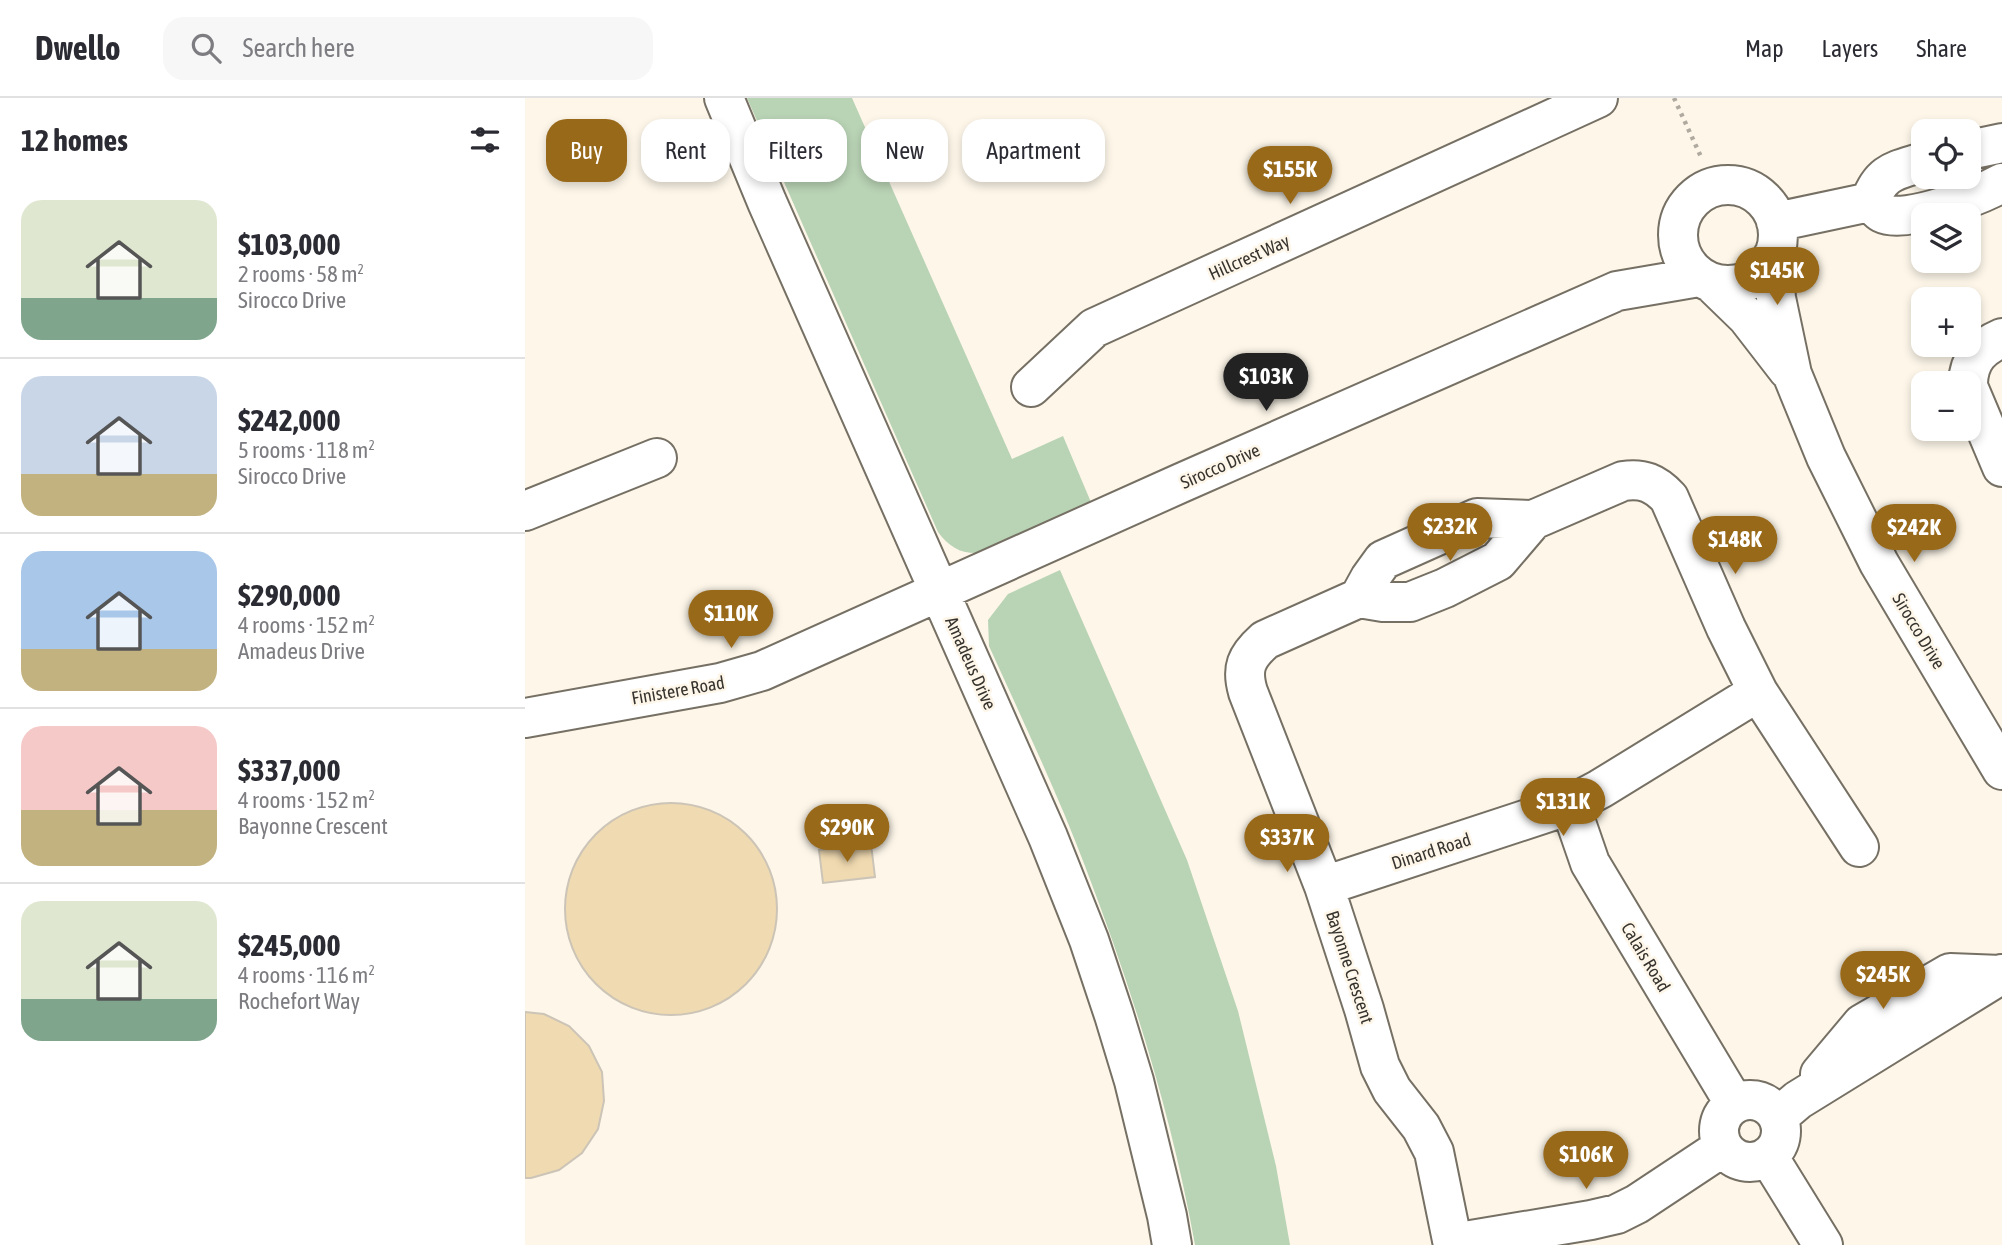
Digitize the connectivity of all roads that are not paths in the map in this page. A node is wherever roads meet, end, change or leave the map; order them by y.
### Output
1 (724, 98) edge
2 (1598, 98) edge
3 (2002, 143) edge
4 (1981, 147) edge
5 (1911, 166) edge
6 (2002, 183) edge
7 (1870, 202) junction
8 (1677, 233) junction
9 (1775, 239) junction
10 (1706, 281) junction
11 (1617, 291) junction
12 (2002, 338) edge
13 (1969, 371) edge
14 (1792, 374) junction
15 (1031, 387) dead end
16 (1981, 417) edge
17 (657, 458) dead end
18 (2002, 467) edge
19 (525, 511) edge
20 (1533, 520) junction
21 (939, 592) junction
22 (1359, 598) junction
23 (1758, 692) junction
24 (525, 718) edge
25 (2002, 770) edge
26 (1570, 805) junction
27 (1859, 847) dead end
28 (1324, 886) junction
29 (2002, 975) edge
30 (1734, 1103) junction
31 (1788, 1109) junction
32 (1723, 1147) junction
33 (1768, 1156) junction
34 (1452, 1240) edge
35 (1172, 1245) edge
36 (1823, 1245) edge

1 - 21 street, Amadeus Drive
2 - 15 street, Hillcrest Way
3 - 4 street
5 - 7 street
6 - 7 street
7 - 9 street
8 - 9 street
8 - 10 street
8 - 11 street, Sirocco Drive
9 - 10 street
9 - 14 street, Sirocco Drive
10 - 11 street, Sirocco Drive
10 - 14 street, Sirocco Drive
11 - 21 street, Sirocco Drive
12 - 13 street
14 - 25 street, Sirocco Drive
16 - 18 street
17 - 19 street
20 - 22 street
20 - 22 street
20 - 23 street
21 - 24 street, Finistere Road
21 - 35 street, Amadeus Drive
22 - 28 street, Bayonne Crescent
23 - 26 street, Dinard Road
23 - 27 street
26 - 28 street, Dinard Road
26 - 30 street, Calais Road
28 - 34 street, Bayonne Crescent
29 - 31 street
30 - 31 street
30 - 32 street
31 - 33 street
32 - 33 street
32 - 34 street
33 - 36 street

